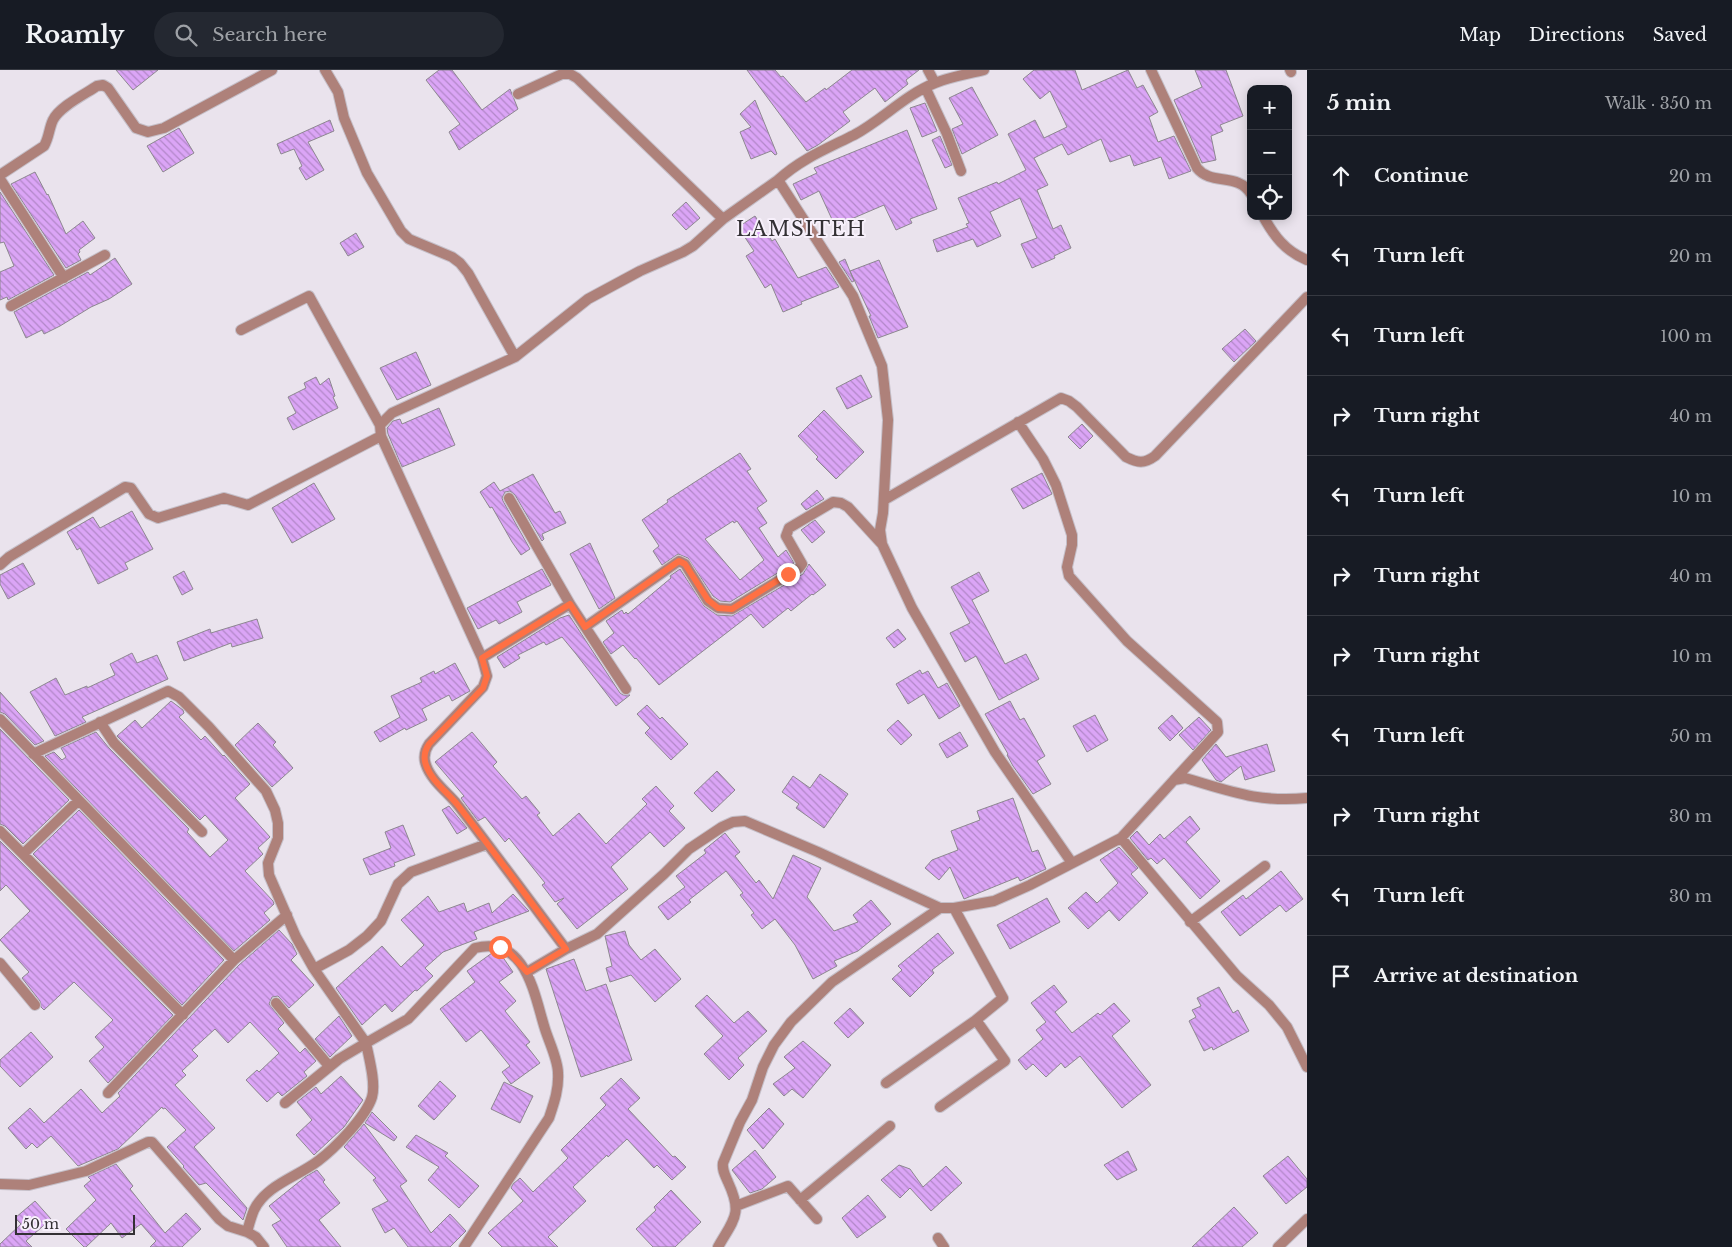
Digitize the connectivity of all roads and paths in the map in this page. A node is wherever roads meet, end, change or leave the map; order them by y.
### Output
1 (272, 70) edge
2 (325, 70) edge
3 (928, 70) edge
4 (984, 70) edge
5 (1151, 70) edge
6 (930, 86) junction
7 (518, 94) dead end
8 (961, 171) dead end
9 (0, 177) edge
10 (778, 180) junction
11 (1247, 190) edge
12 (724, 219) junction
13 (1265, 220) edge
14 (105, 255) dead end
15 (1307, 260) edge
16 (64, 278) junction
17 (1307, 298) edge
18 (11, 306) dead end
19 (241, 330) dead end
20 (515, 357) junction
21 (1018, 422) junction
22 (380, 425) junction
23 (381, 436) junction
24 (509, 498) dead end
25 (884, 500) junction
26 (882, 544) junction
27 (0, 565) edge
28 (570, 604) junction
29 (585, 627) junction
30 (482, 658) junction
31 (626, 689) dead end
32 (0, 720) edge
33 (100, 722) junction
34 (33, 754) junction
35 (1174, 780) junction
36 (1307, 798) edge
37 (78, 801) junction
38 (0, 831) edge
39 (202, 832) dead end
40 (1121, 838) junction
41 (487, 844) junction
42 (23, 854) junction
43 (1072, 863) junction
44 (1265, 866) dead end
45 (940, 908) junction
46 (954, 908) junction
47 (286, 915) junction
48 (1190, 922) junction
49 (566, 949) junction
50 (234, 960) junction
51 (0, 963) edge
52 (314, 969) junction
53 (527, 972) junction
54 (276, 1003) dead end
55 (35, 1005) dead end
56 (183, 1016) junction
57 (976, 1020) junction
58 (366, 1043) junction
59 (329, 1066) junction
60 (1307, 1067) edge
61 (886, 1083) dead end
62 (108, 1093) dead end
63 (284, 1103) dead end
64 (940, 1107) dead end
65 (890, 1126) dead end
66 (0, 1184) edge
67 (800, 1200) junction
68 (736, 1206) junction
69 (817, 1219) dead end
70 (1307, 1219) edge
71 (247, 1232) junction
72 (938, 1238) dead end
73 (264, 1247) edge
74 (464, 1247) edge
75 (718, 1247) edge
76 (944, 1247) edge
77 (1278, 1247) edge

1 - 9 street
2 - 20 street
3 - 6 street
4 - 6 street
5 - 11 street
6 - 8 street
6 - 10 street
7 - 12 street
9 - 16 street
10 - 12 street
10 - 25 street
12 - 20 street
13 - 15 street
14 - 16 street
16 - 18 street
17 - 21 street
19 - 22 street
20 - 22 street
21 - 25 street
21 - 35 street
22 - 23 street
23 - 27 street
23 - 30 street
24 - 28 street
25 - 26 street
26 - 29 street
26 - 43 street
28 - 29 street
28 - 30 street
29 - 31 street
30 - 41 street
32 - 34 street
33 - 34 street
33 - 39 street
33 - 47 street
34 - 37 street
35 - 36 street
35 - 40 street
37 - 42 street
37 - 50 street
38 - 42 street
40 - 43 street
40 - 48 street
41 - 49 street
41 - 52 street
42 - 56 street
43 - 46 street
44 - 48 street
45 - 46 street
45 - 49 street
45 - 68 street
46 - 57 street
47 - 50 street
47 - 52 street
48 - 60 street
49 - 53 street
50 - 56 street
51 - 55 street
52 - 58 street
53 - 58 street
53 - 74 street
54 - 59 street
56 - 62 street
57 - 61 street
57 - 64 street
58 - 59 street
58 - 71 street
59 - 63 street
65 - 67 street
66 - 71 street
67 - 68 street
67 - 69 street
68 - 75 street
70 - 77 street
71 - 73 street
72 - 76 street

